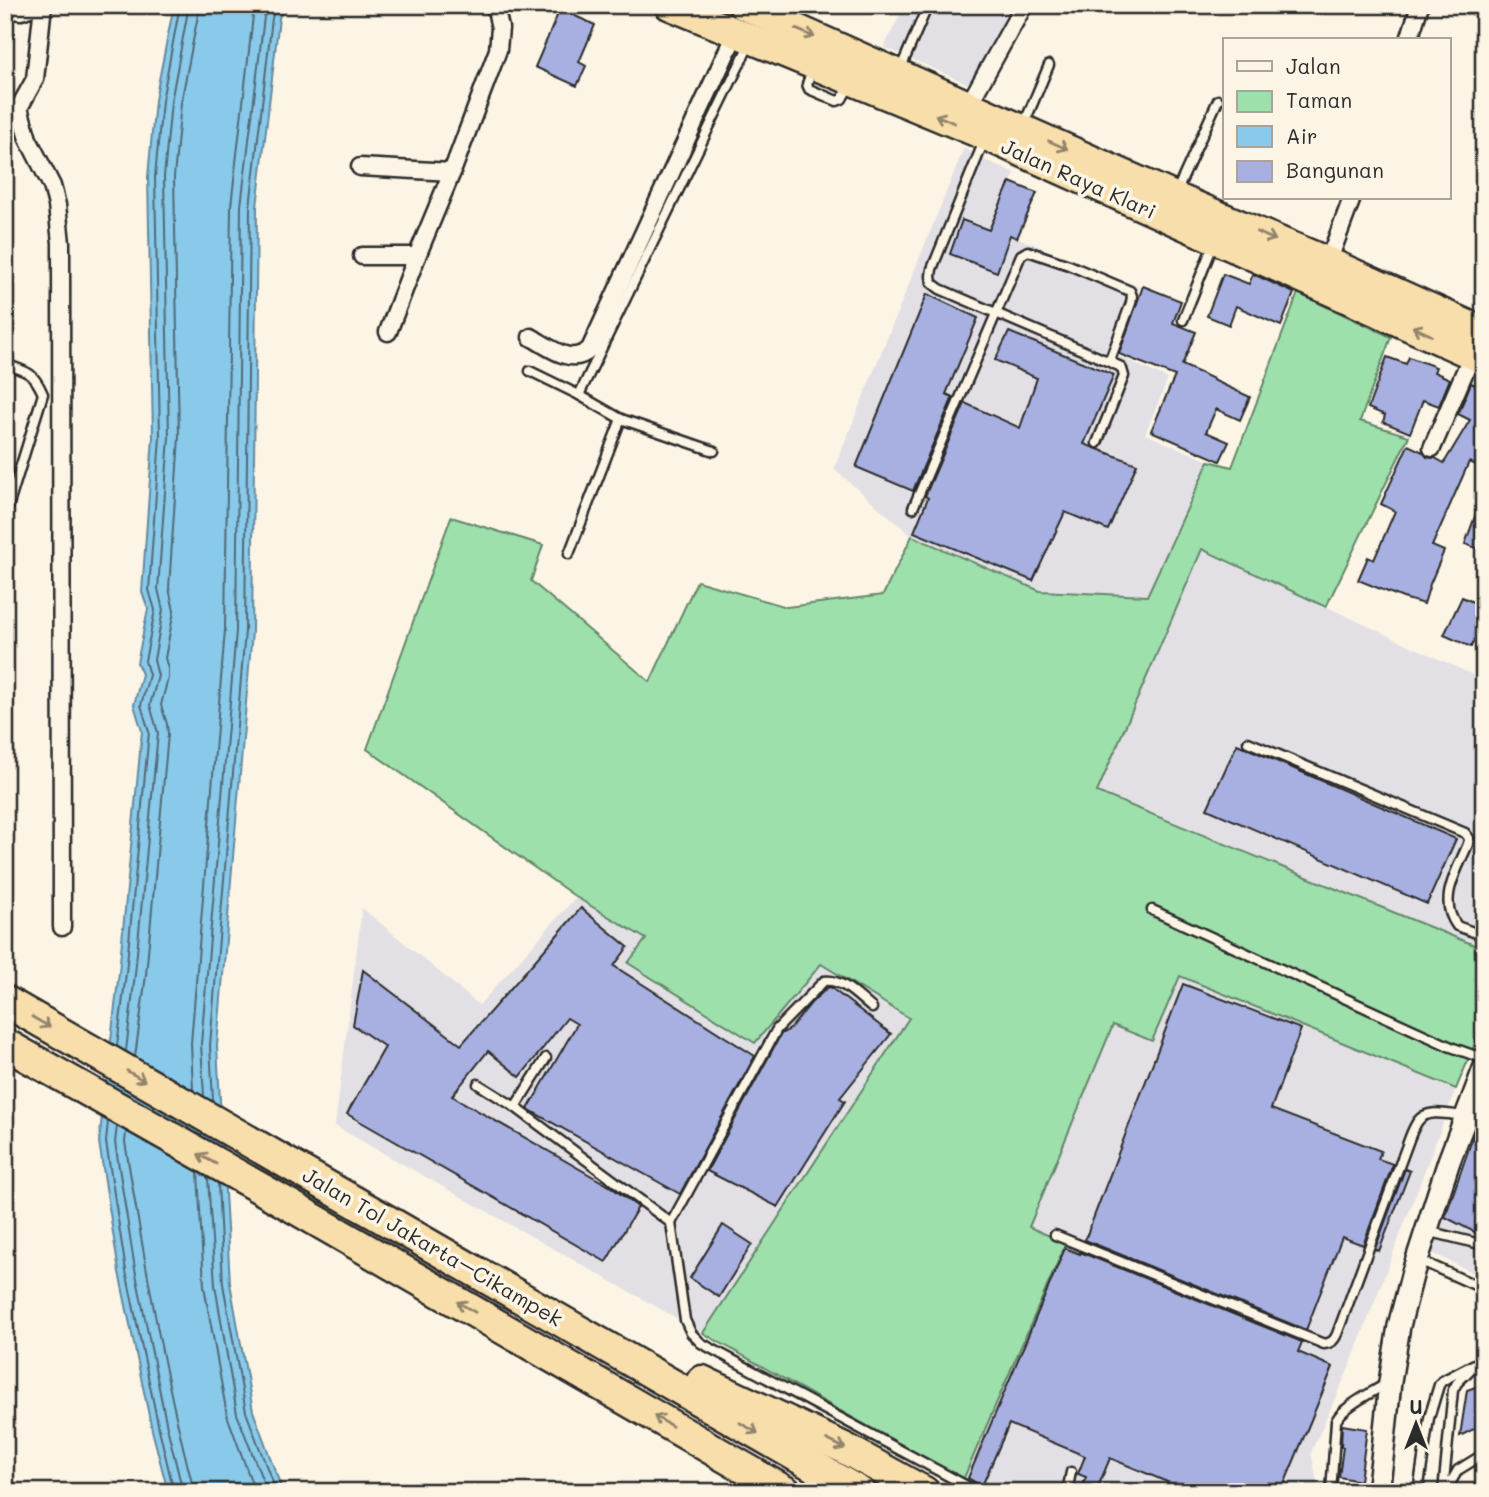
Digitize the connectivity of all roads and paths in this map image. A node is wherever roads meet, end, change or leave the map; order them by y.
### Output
1 (38, 5) edge
2 (43, 5) edge
3 (495, 5) edge
4 (669, 5) edge
5 (928, 5) edge
6 (1024, 5) edge
7 (1420, 5) edge
8 (750, 7) edge
9 (5, 9) edge
10 (744, 36) junction
11 (1410, 38) edge
12 (1049, 65) dead end
13 (899, 74) junction
14 (1218, 100) dead end
15 (968, 106) junction
16 (12, 111) edge
17 (1022, 129) junction
18 (986, 136) junction
19 (360, 167) dead end
20 (452, 172) junction
21 (1175, 197) junction
22 (1351, 200) edge
23 (1216, 239) junction
24 (362, 256) dead end
25 (417, 256) junction
26 (1328, 262) junction
27 (996, 314) junction
28 (1183, 320) dead end
29 (388, 332) dead end
30 (531, 337) dead end
31 (1480, 349) edge
32 (1110, 360) junction
33 (5, 364) edge
34 (530, 371) dead end
35 (579, 395) junction
36 (621, 419) junction
37 (1097, 443) dead end
38 (1432, 448) dead end
39 (714, 451) dead end
40 (914, 508) dead end
41 (5, 517) edge
42 (569, 554) dead end
43 (1248, 741) dead end
44 (1153, 910) dead end
45 (62, 927) dead end
46 (1484, 936) edge
47 (5, 1002) edge
48 (872, 1008) dead end
49 (5, 1044) edge
50 (546, 1058) dead end
51 (1484, 1059) edge
52 (1484, 1069) edge
53 (478, 1084) dead end
54 (515, 1107) junction
55 (1466, 1116) junction
56 (671, 1223) junction
57 (1427, 1231) junction
58 (1055, 1235) dead end
59 (1484, 1245) edge
60 (1418, 1259) junction
61 (509, 1289) junction
62 (1484, 1289) edge
63 (1482, 1360) edge
64 (1390, 1382) junction
65 (1484, 1454) edge
66 (1071, 1472) dead end
67 (786, 1492) edge
68 (859, 1492) edge
69 (924, 1492) edge
70 (978, 1492) edge
71 (1067, 1492) edge
72 (1331, 1492) edge
73 (1378, 1492) edge
74 (1418, 1492) edge
75 (1444, 1492) edge

1 - 9 street
2 - 16 street
3 - 20 street
4 - 10 highway, Jalan Raya Klari
5 - 13 lane
6 - 15 street
7 - 11 street
8 -> 13 highway, Jalan Raya Klari
18 -> 10 highway, Jalan Raya Klari
10 - 30 street
10 - 35 lane
12 - 17 lane
13 - 15 highway, Jalan Raya Klari
14 - 21 lane
15 - 17 highway, Jalan Raya Klari
16 - 45 street
17 -> 21 highway, Jalan Raya Klari
18 - 23 highway, Jalan Raya Klari
18 - 27 lane
19 - 20 street
20 - 25 street
21 -> 26 highway, Jalan Raya Klari
22 - 26 street
23 - 28 lane
31 -> 23 highway, Jalan Raya Klari
24 - 25 street
25 - 29 street
26 - 31 highway, Jalan Raya Klari
27 - 32 lane
27 - 32 lane
27 - 40 lane
31 - 38 street
32 - 37 lane
33 - 41 lane
34 - 35 lane
35 - 36 lane
36 - 39 lane
36 - 42 lane
43 - 46 lane
44 - 51 lane
47 -> 61 highway, Jalan Tol Jakarta–Cikampek
48 - 56 lane
67 -> 49 highway, Jalan Tol Jakarta–Cikampek
50 - 54 lane
52 - 55 street
53 - 54 lane
54 - 56 lane
55 - 57 street
55 - 58 lane
56 - 70 lane
57 - 59 lane
57 - 60 street
60 - 62 lane
60 - 64 street
61 -> 68 highway, Jalan Tol Jakarta–Cikampek
61 -> 69 highway
63 - 74 lane
63 - 75 lane
64 - 72 lane
64 - 73 street
65 - 75 lane
66 - 71 lane

